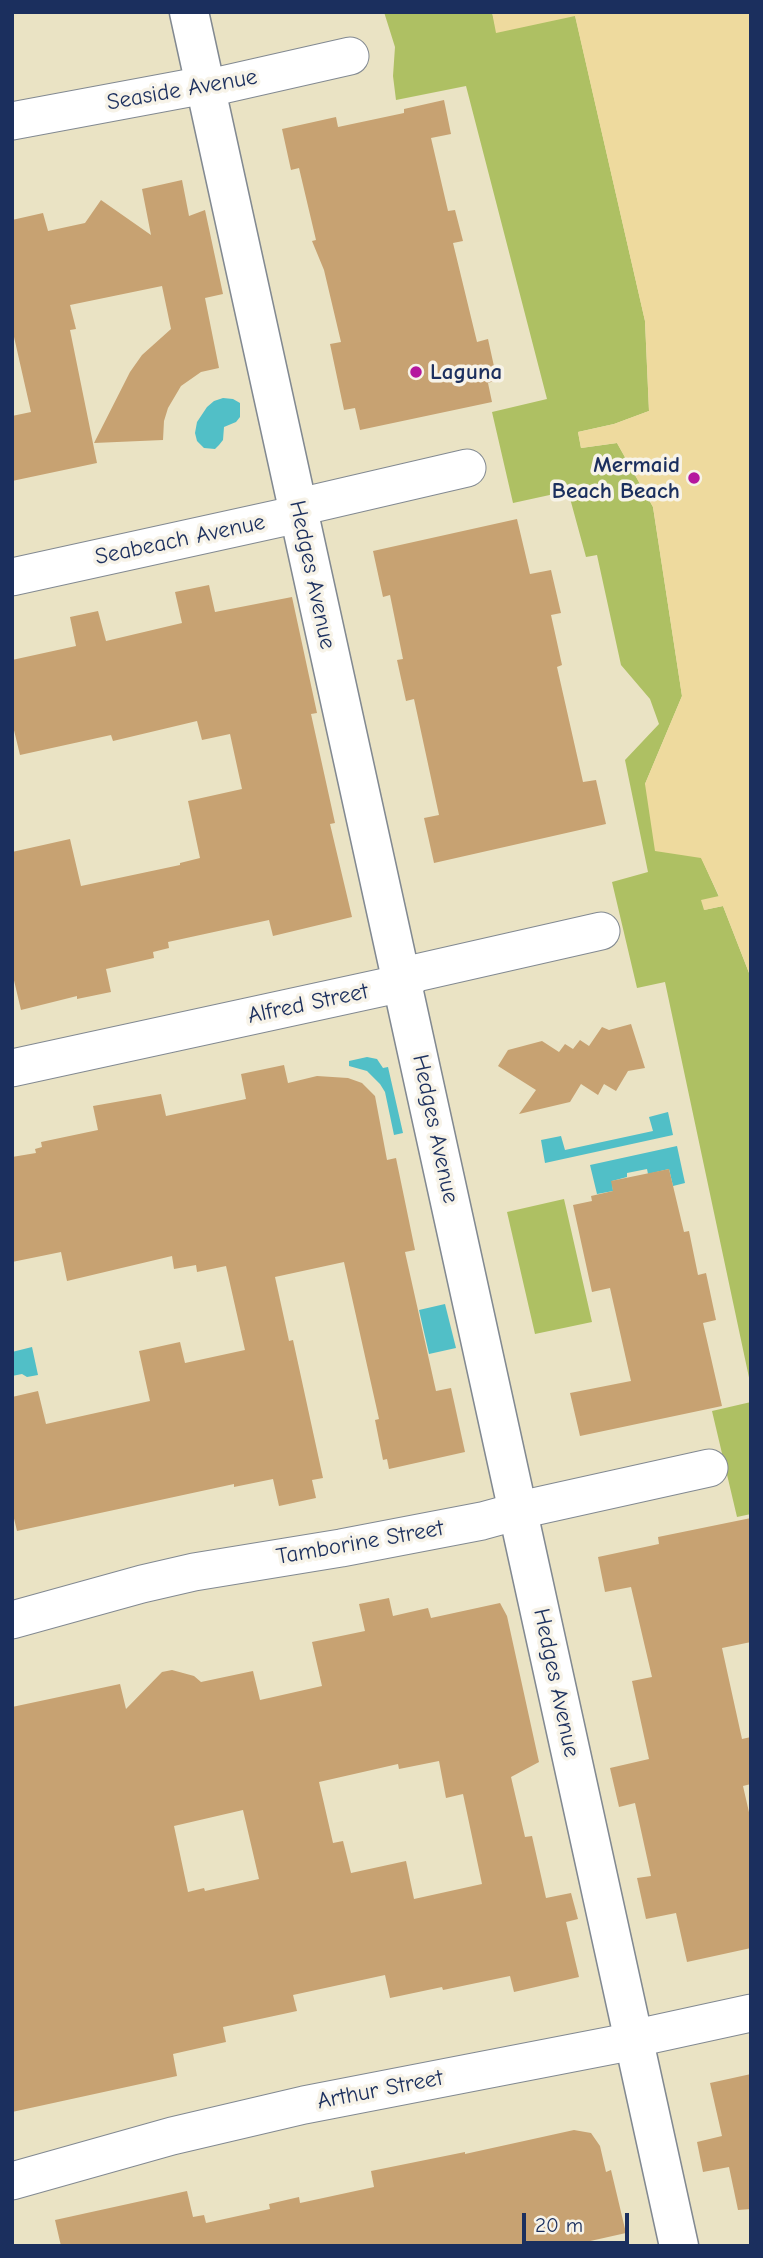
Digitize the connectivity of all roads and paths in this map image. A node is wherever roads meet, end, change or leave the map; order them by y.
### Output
1 (189, 12) edge
2 (350, 56) dead end
3 (205, 85) junction
4 (12, 121) edge
5 (467, 468) dead end
6 (299, 514) junction
7 (12, 577) edge
8 (601, 930) dead end
9 (402, 983) junction
10 (12, 1068) edge
11 (709, 1468) dead end
12 (519, 1512) junction
13 (12, 1620) edge
14 (751, 2013) edge
15 (634, 2041) junction
16 (12, 2181) edge
17 (679, 2246) edge

1 - 3 street, Hedges Avenue
2 - 3 street, Seaside Avenue
3 - 4 street, Seaside Avenue
3 - 6 street, Hedges Avenue
5 - 6 street, Seabeach Avenue
6 - 7 street, Seabeach Avenue
6 - 9 street, Hedges Avenue
8 - 9 street, Alfred Street
9 - 10 street, Alfred Street
9 - 12 street, Hedges Avenue
11 - 12 street, Tamborine Street
12 - 13 street, Tamborine Street
12 - 15 street, Hedges Avenue
14 - 15 street, Arthur Street
15 - 16 street, Arthur Street
15 - 17 street, Hedges Avenue

